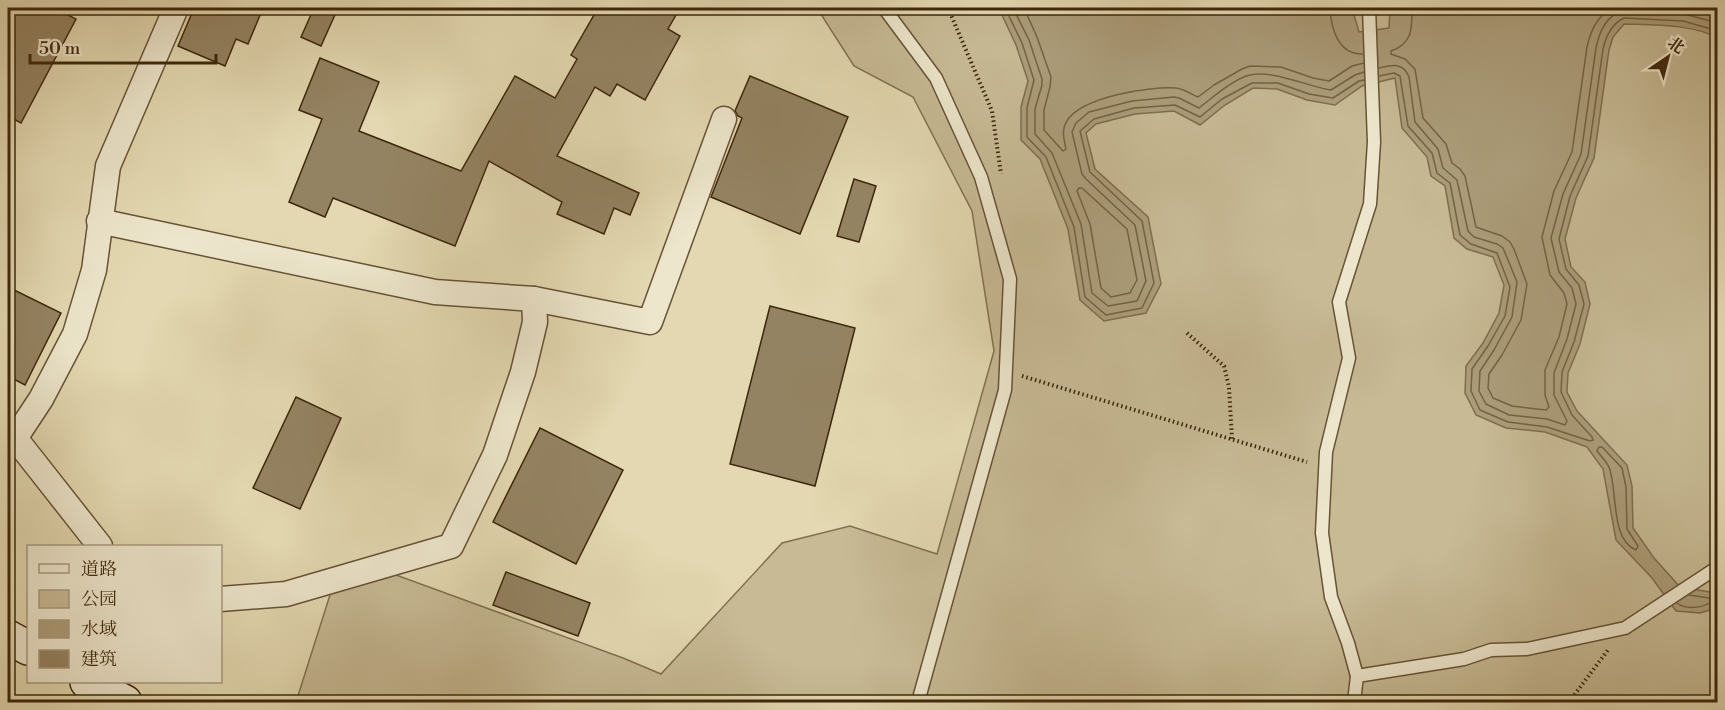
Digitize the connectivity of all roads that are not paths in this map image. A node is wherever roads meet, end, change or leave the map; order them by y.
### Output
1 (176, 8) edge
2 (884, 8) edge
3 (1369, 8) edge
4 (724, 119) dead end
5 (99, 221) junction
6 (534, 299) junction
7 (11, 443) edge
8 (99, 545) edge
9 (1718, 567) edge
10 (222, 599) edge
11 (8, 637) edge
12 (27, 647) edge
13 (1357, 676) junction
14 (91, 683) edge
15 (125, 702) edge
16 (918, 702) edge
17 (1354, 702) edge

1 - 5 street
2 - 16 lane
3 - 13 lane
4 - 6 street
5 - 6 street
5 - 7 street
6 - 10 street
7 - 8 street
9 - 13 lane
11 - 12 street
13 - 17 lane
14 - 15 street

